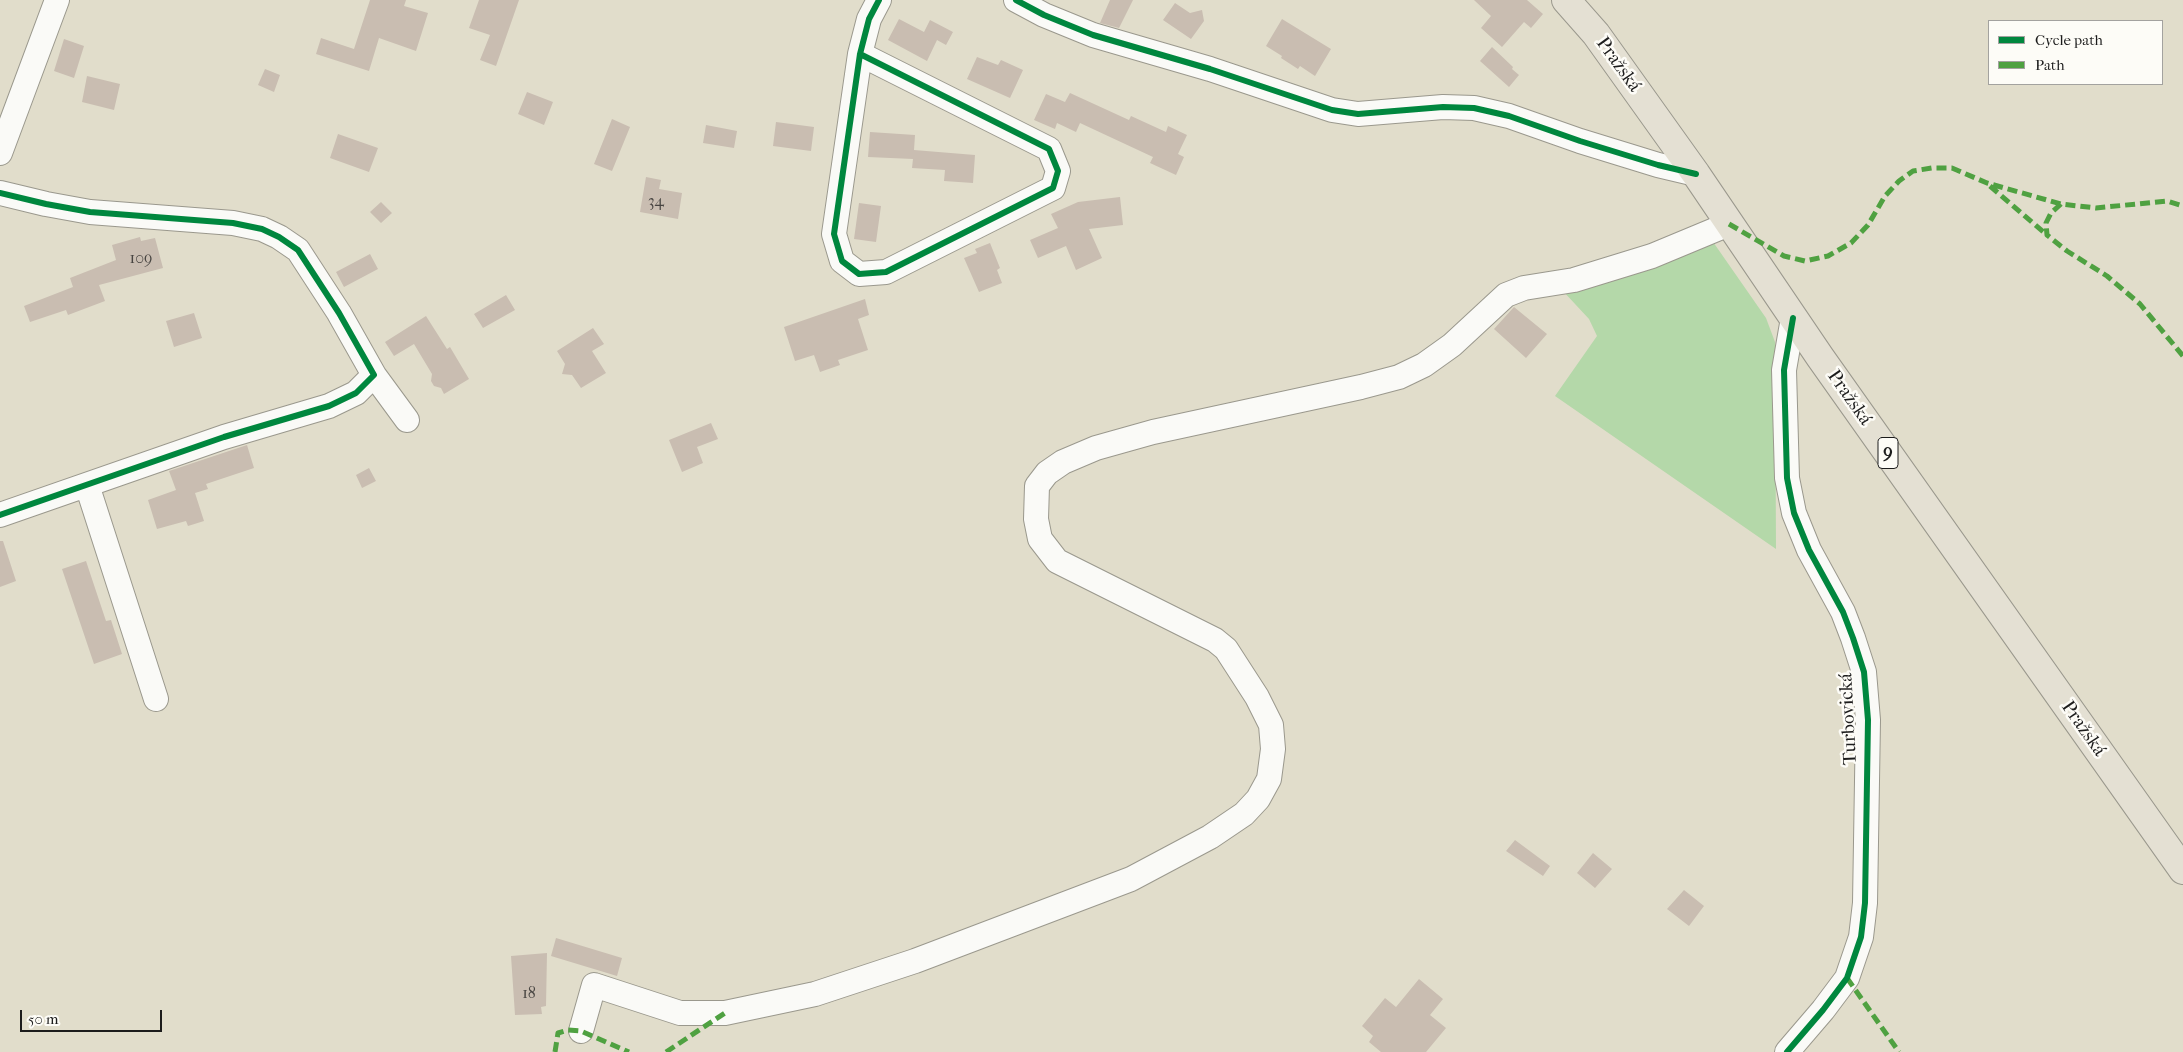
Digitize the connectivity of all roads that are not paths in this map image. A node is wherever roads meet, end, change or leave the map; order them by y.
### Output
1 (57, 0) edge
2 (879, 0) edge
3 (1016, 0) edge
4 (1566, 0) edge
5 (860, 54) junction
6 (0, 153) edge
7 (1696, 174) junction
8 (0, 193) edge
9 (1729, 224) junction
10 (1793, 318) junction
11 (374, 375) junction
12 (406, 420) dead end
13 (88, 485) junction
14 (0, 514) edge
15 (156, 699) dead end
16 (2183, 870) edge
17 (581, 1031) dead end
18 (1787, 1052) edge

1 - 6 street
2 - 5 street
3 - 7 street
4 - 7 main road, Pražská / 9
5 - 5 street
7 - 9 main road, Pražská / 9
8 - 11 street
9 - 10 main road, Pražská / 9
9 - 17 street
10 - 16 main road, Pražská / 9
10 - 18 street, Turbovická
11 - 12 street
11 - 13 street
13 - 14 street
13 - 15 street

